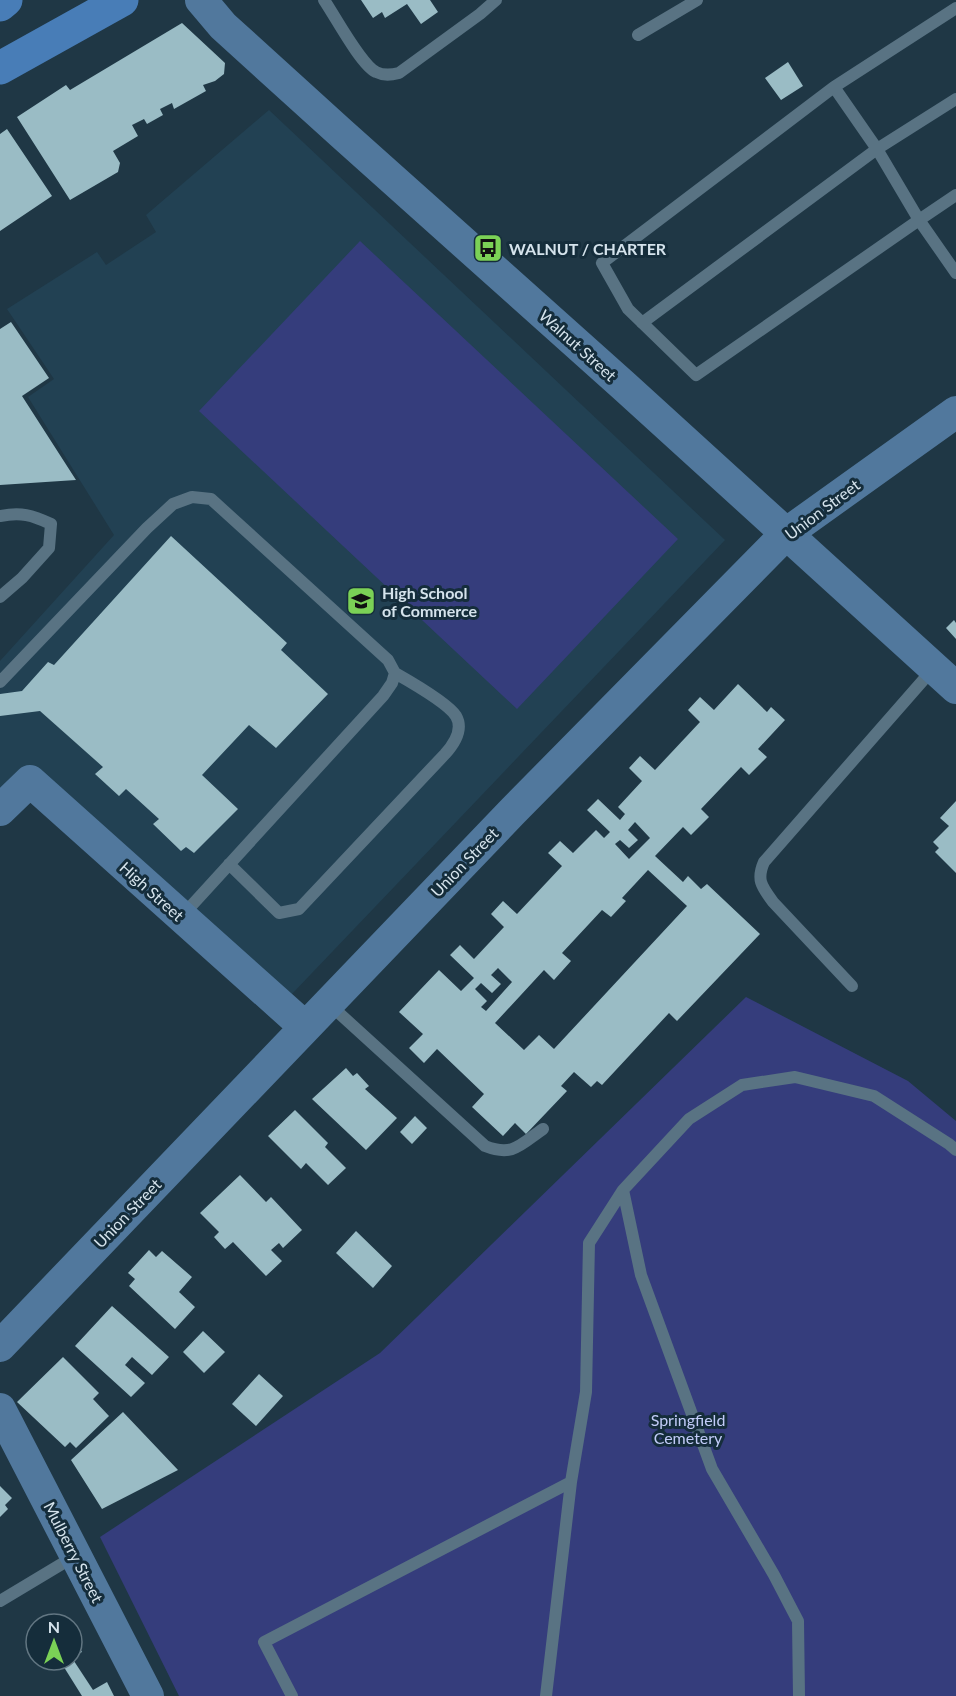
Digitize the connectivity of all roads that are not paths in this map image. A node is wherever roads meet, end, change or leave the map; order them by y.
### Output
1 (6, 0) edge
2 (122, 0) edge
3 (201, 0) edge
4 (324, 0) edge
5 (496, 0) edge
6 (697, 0) edge
7 (0, 4) edge
8 (956, 8) edge
9 (638, 35) dead end
10 (0, 68) edge
11 (834, 87) junction
12 (956, 99) edge
13 (878, 149) junction
14 (956, 195) edge
15 (919, 220) junction
16 (956, 273) edge
17 (642, 322) junction
18 (956, 412) edge
19 (0, 516) edge
20 (787, 533) junction
21 (0, 597) edge
22 (395, 672) junction
23 (945, 678) edge
24 (0, 682) edge
25 (0, 810) edge
26 (229, 864) junction
27 (181, 916) junction
28 (852, 986) dead end
29 (328, 1003) junction
30 (305, 1027) junction
31 (543, 1130) dead end
32 (956, 1150) edge
33 (623, 1190) junction
34 (0, 1346) edge
35 (0, 1409) edge
36 (571, 1482) junction
37 (76, 1556) junction
38 (0, 1601) edge
39 (148, 1696) edge
40 (292, 1696) edge
41 (546, 1696) edge
42 (799, 1696) edge

1 - 7 main road
2 - 10 main road
3 - 20 street, Walnut Street
4 - 5 lane
6 - 9 lane
8 - 11 lane
11 - 13 lane
11 - 17 lane
12 - 13 lane
13 - 15 lane
13 - 17 lane
14 - 15 lane
15 - 16 lane
15 - 17 lane
18 - 20 street, Union Street
19 - 21 lane
20 - 23 street, Walnut Street
20 - 29 street, Union Street
22 - 24 lane
22 - 26 lane
22 - 26 lane
23 - 28 lane
25 - 27 street, High Street
26 - 27 lane
27 - 30 street, High Street
29 - 30 street, Union Street
29 - 31 lane
30 - 34 street, Union Street
32 - 33 lane
33 - 36 lane
33 - 42 lane
35 - 37 street, Mulberry Street
36 - 40 lane
36 - 41 lane
37 - 38 lane
37 - 39 street, Mulberry Street

